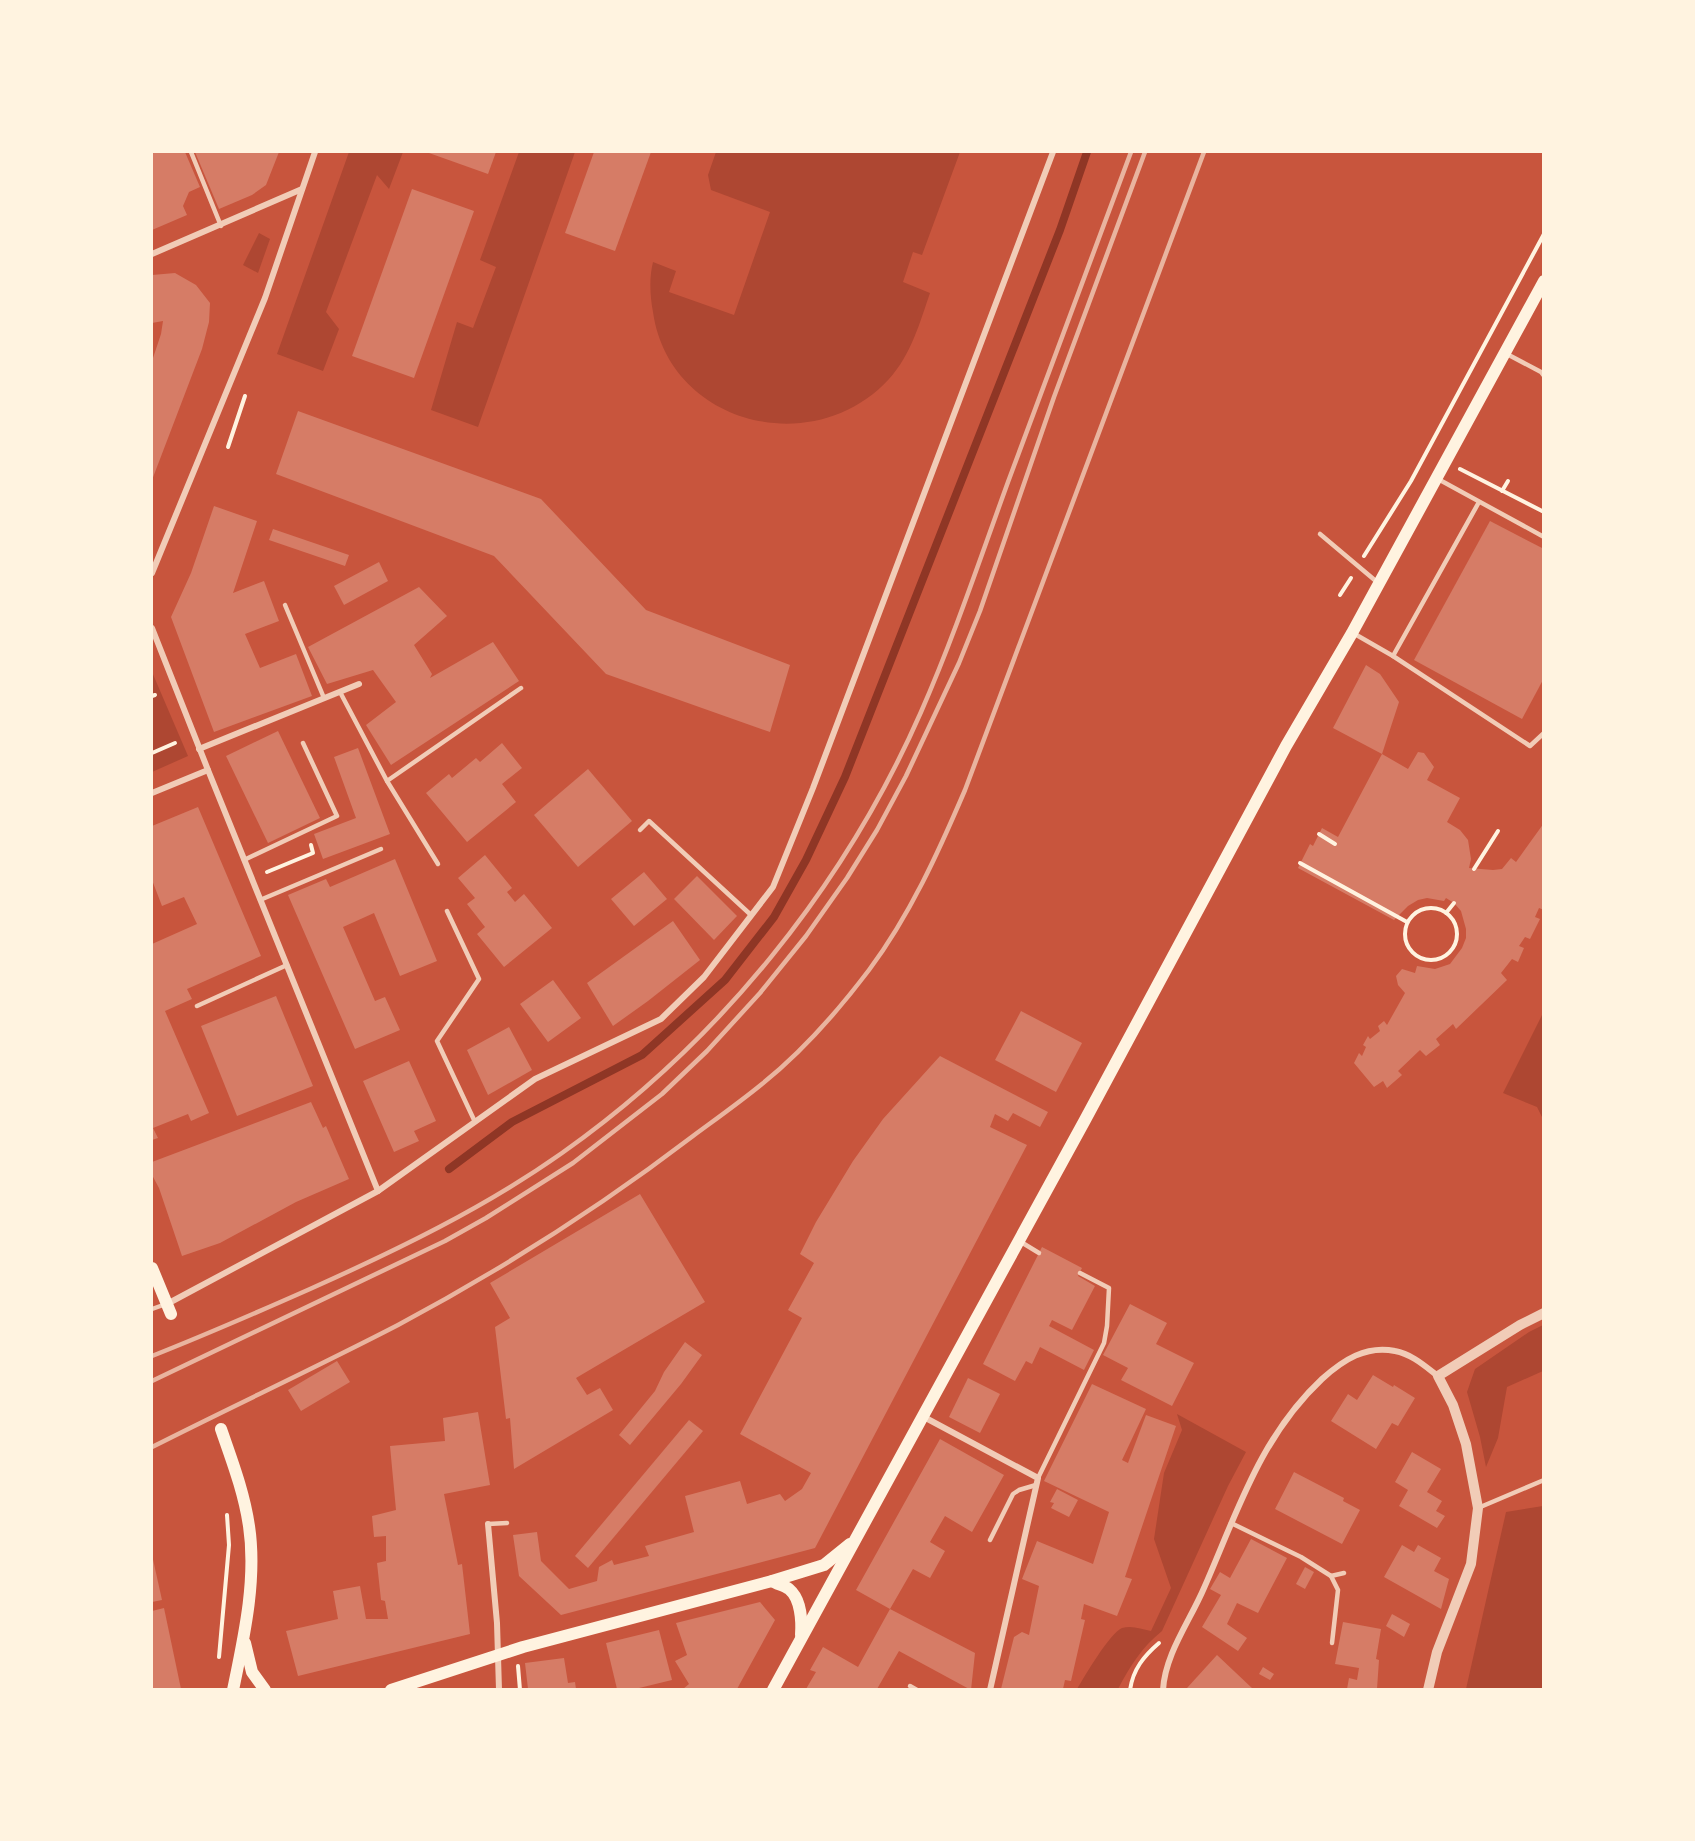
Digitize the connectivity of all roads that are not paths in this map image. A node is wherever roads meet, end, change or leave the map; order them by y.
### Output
1 (191, 152) edge
2 (315, 152) edge
3 (1053, 152) edge
4 (302, 189) junction
5 (221, 226) junction
6 (152, 254) edge
7 (1544, 281) edge
8 (1504, 353) junction
9 (1543, 373) edge
10 (1437, 478) junction
11 (1479, 502) junction
12 (1320, 534) dead end
13 (1544, 537) edge
14 (152, 573) edge
15 (1379, 584) junction
16 (285, 605) dead end
17 (152, 628) edge
18 (1352, 633) junction
19 (1393, 656) junction
20 (359, 684) dead end
21 (521, 688) dead end
22 (340, 692) junction
23 (324, 698) junction
24 (1544, 733) edge
25 (303, 743) dead end
26 (199, 749) junction
27 (208, 770) junction
28 (387, 781) junction
29 (152, 793) edge
30 (640, 830) dead end
31 (381, 849) dead end
32 (244, 860) junction
33 (438, 864) dead end
34 (260, 900) junction
35 (447, 911) dead end
36 (752, 915) junction
37 (287, 966) junction
38 (197, 1006) dead end
39 (475, 1122) junction
40 (378, 1191) junction
41 (1018, 1241) junction
42 (1040, 1253) dead end
43 (152, 1268) edge
44 (1080, 1273) dead end
45 (152, 1309) edge
46 (169, 1309) junction
47 (1544, 1313) edge
48 (1438, 1377) junction
49 (922, 1416) junction
50 (221, 1429) dead end
51 (1544, 1480) edge
52 (1037, 1482) junction
53 (1478, 1508) junction
54 (507, 1523) dead end
55 (1231, 1523) junction
56 (488, 1524) joint
57 (855, 1539) junction
58 (990, 1540) dead end
59 (1344, 1573) dead end
60 (1332, 1576) junction
61 (772, 1581) junction
62 (801, 1638) junction
63 (244, 1639) junction
64 (1332, 1643) dead end
65 (498, 1655) junction
66 (910, 1686) dead end
67 (233, 1689) edge
68 (265, 1689) edge
69 (391, 1689) edge
70 (499, 1689) edge
71 (773, 1689) edge
72 (917, 1689) edge
73 (990, 1689) edge
74 (1163, 1689) edge
75 (1428, 1689) edge

1 - 5 lane
2 - 4 street
3 - 36 street
4 - 5 street
4 - 14 street
5 - 6 street
7 - 8 main road
8 - 9 lane
8 - 10 main road
10 - 11 lane
10 - 15 main road
11 - 13 lane
11 - 19 lane
12 - 15 lane
15 - 18 main road
16 - 23 lane
17 - 26 street
18 - 19 lane
18 - 41 main road
19 - 24 lane
20 - 22 street
21 - 28 lane
22 - 23 street
22 - 28 lane
23 - 26 street
25 - 32 lane
26 - 27 street
27 - 29 street
27 - 32 street
28 - 33 lane
30 - 36 lane
31 - 34 lane
32 - 34 street
34 - 37 street
35 - 39 lane
36 - 39 street
37 - 38 lane
37 - 40 street
39 - 40 street
40 - 46 street
41 - 42 lane
41 - 49 main road
43 - 46 main road
44 - 52 lane
45 - 46 lane
47 - 48 street
48 - 53 street
48 - 55 street
49 - 52 street
49 - 57 main road
50 - 63 main road
51 - 53 lane
52 - 58 lane
52 - 73 street
53 - 75 street
54 - 56 lane
55 - 60 lane
55 - 74 street
56 - 65 street
57 - 61 main road
57 - 62 main road
59 - 60 lane
60 - 64 lane
61 - 62 main road
61 - 65 main road
62 - 71 main road
63 - 67 main road
63 - 68 main road
65 - 69 main road
65 - 70 street
66 - 72 lane

